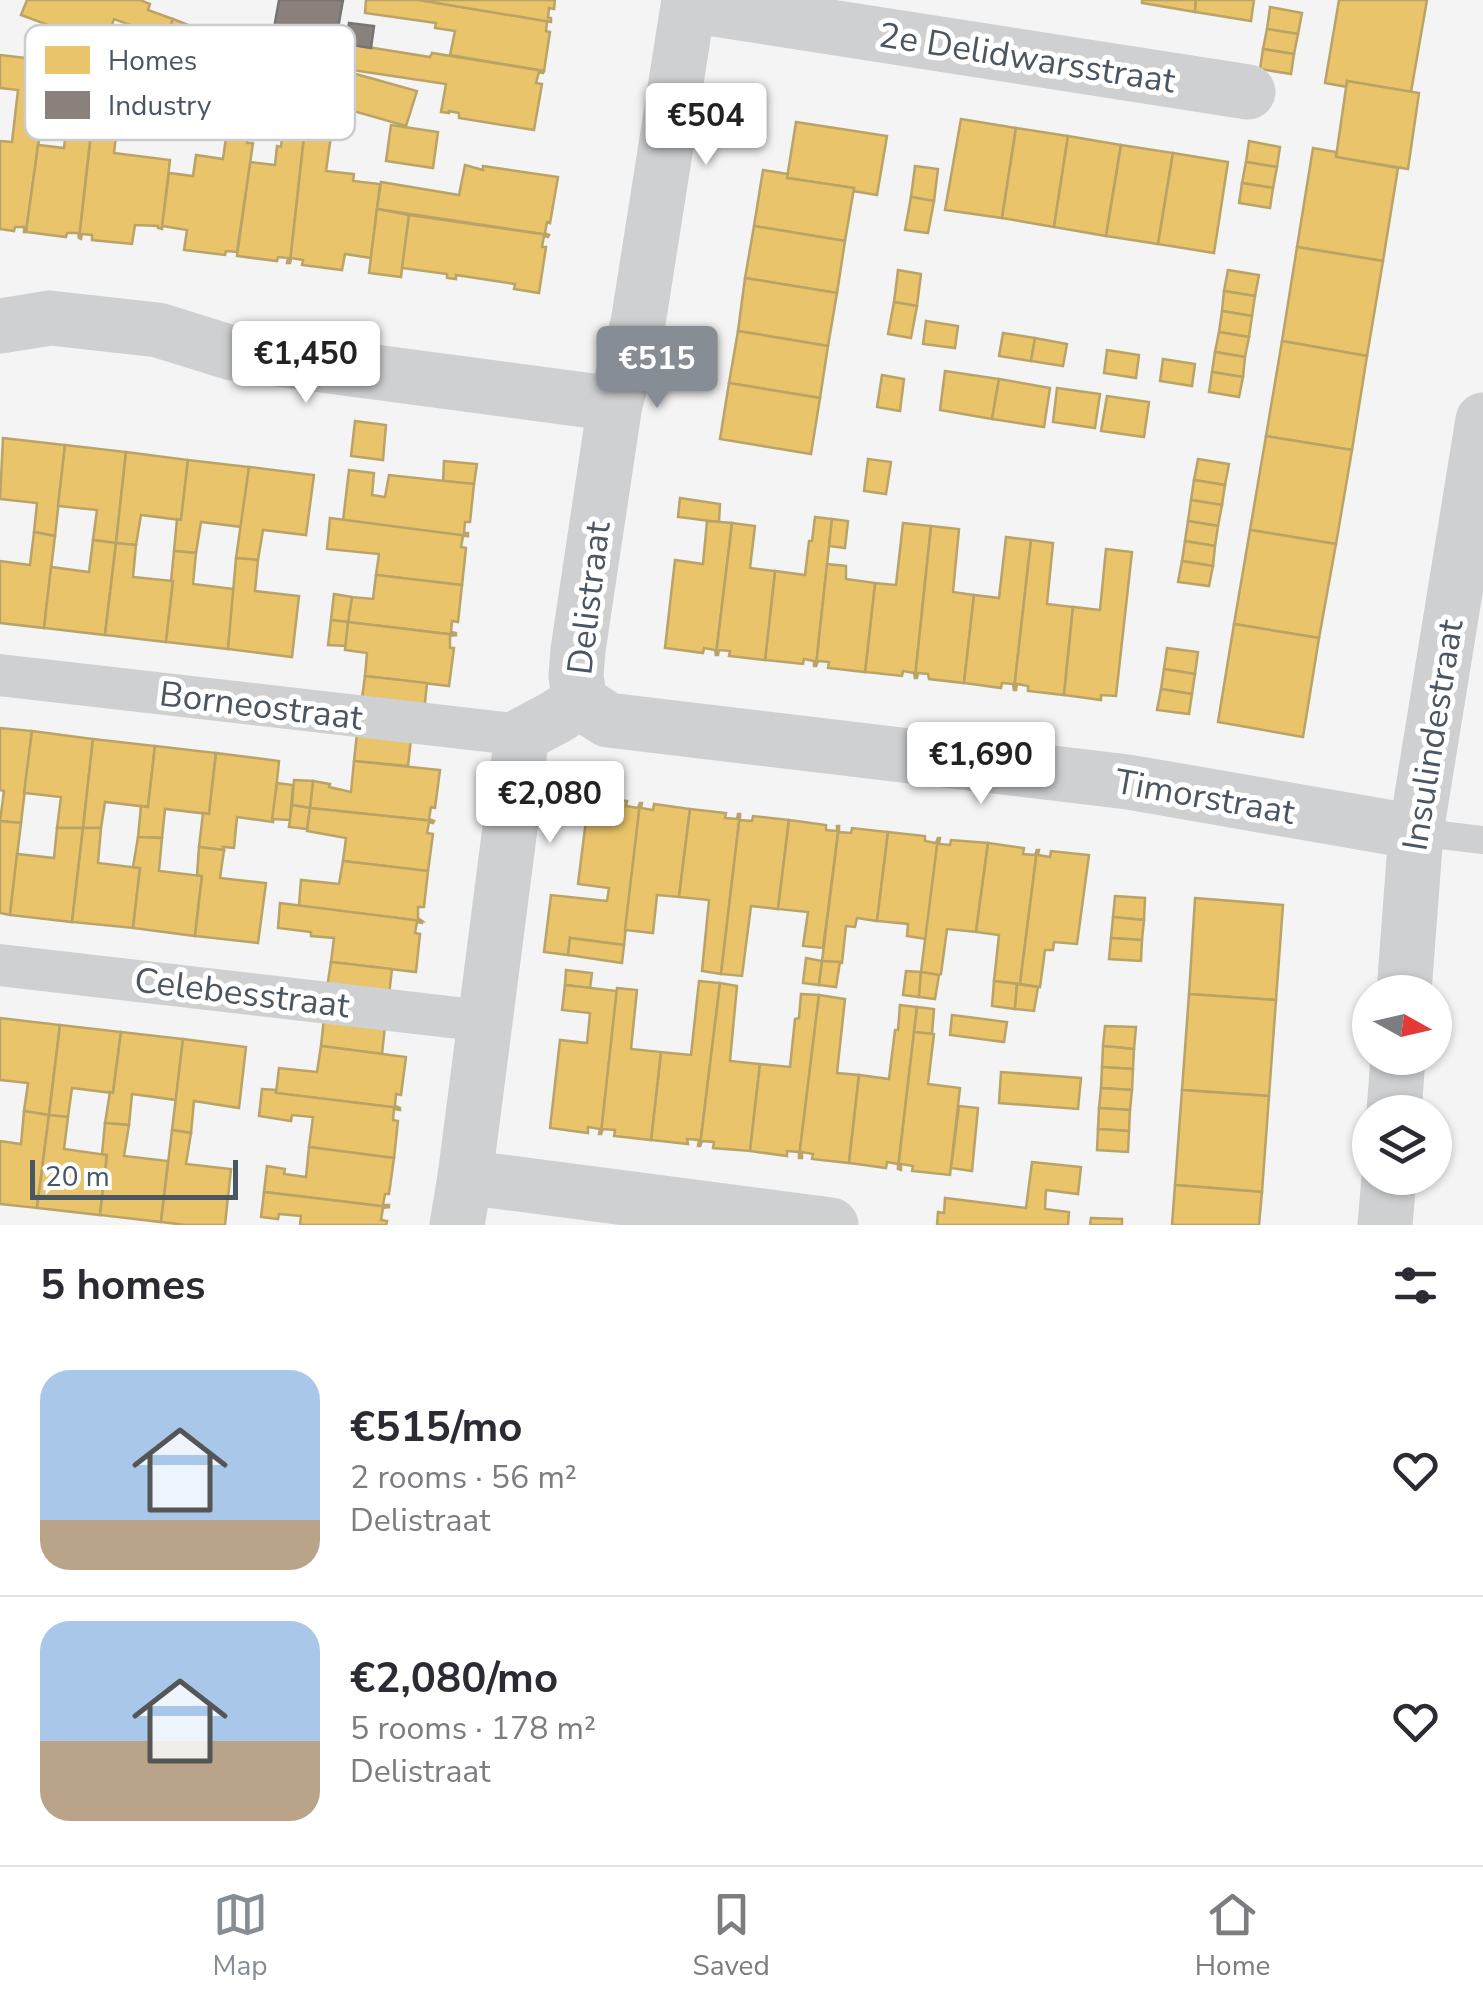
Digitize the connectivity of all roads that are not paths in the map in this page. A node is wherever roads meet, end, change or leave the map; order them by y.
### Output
1 (689, 2) edge
2 (1248, 92) dead end
3 (0, 326) edge
4 (615, 404) junction
5 (1483, 420) edge
6 (0, 675) edge
7 (580, 702) junction
8 (522, 735) junction
9 (1416, 832) junction
10 (1483, 840) edge
11 (0, 965) edge
12 (1405, 975) edge
13 (484, 1021) junction
14 (1388, 1195) edge
15 (461, 1201) edge
16 (831, 1225) edge
17 (1385, 1225) edge

1 - 2 street, 2e Delidwarsstraat
1 - 4 street, Delistraat
3 - 4 street
4 - 7 street, Delistraat
5 - 9 street, Insulindestraat
6 - 8 street, Borneostraat
7 - 8 street, Delistraat
7 - 9 street, Timorstraat
8 - 13 street
9 - 10 lane
9 - 12 street, Insulindestraat
11 - 13 street, Celebesstraat
13 - 15 street
14 - 17 street
15 - 16 street

